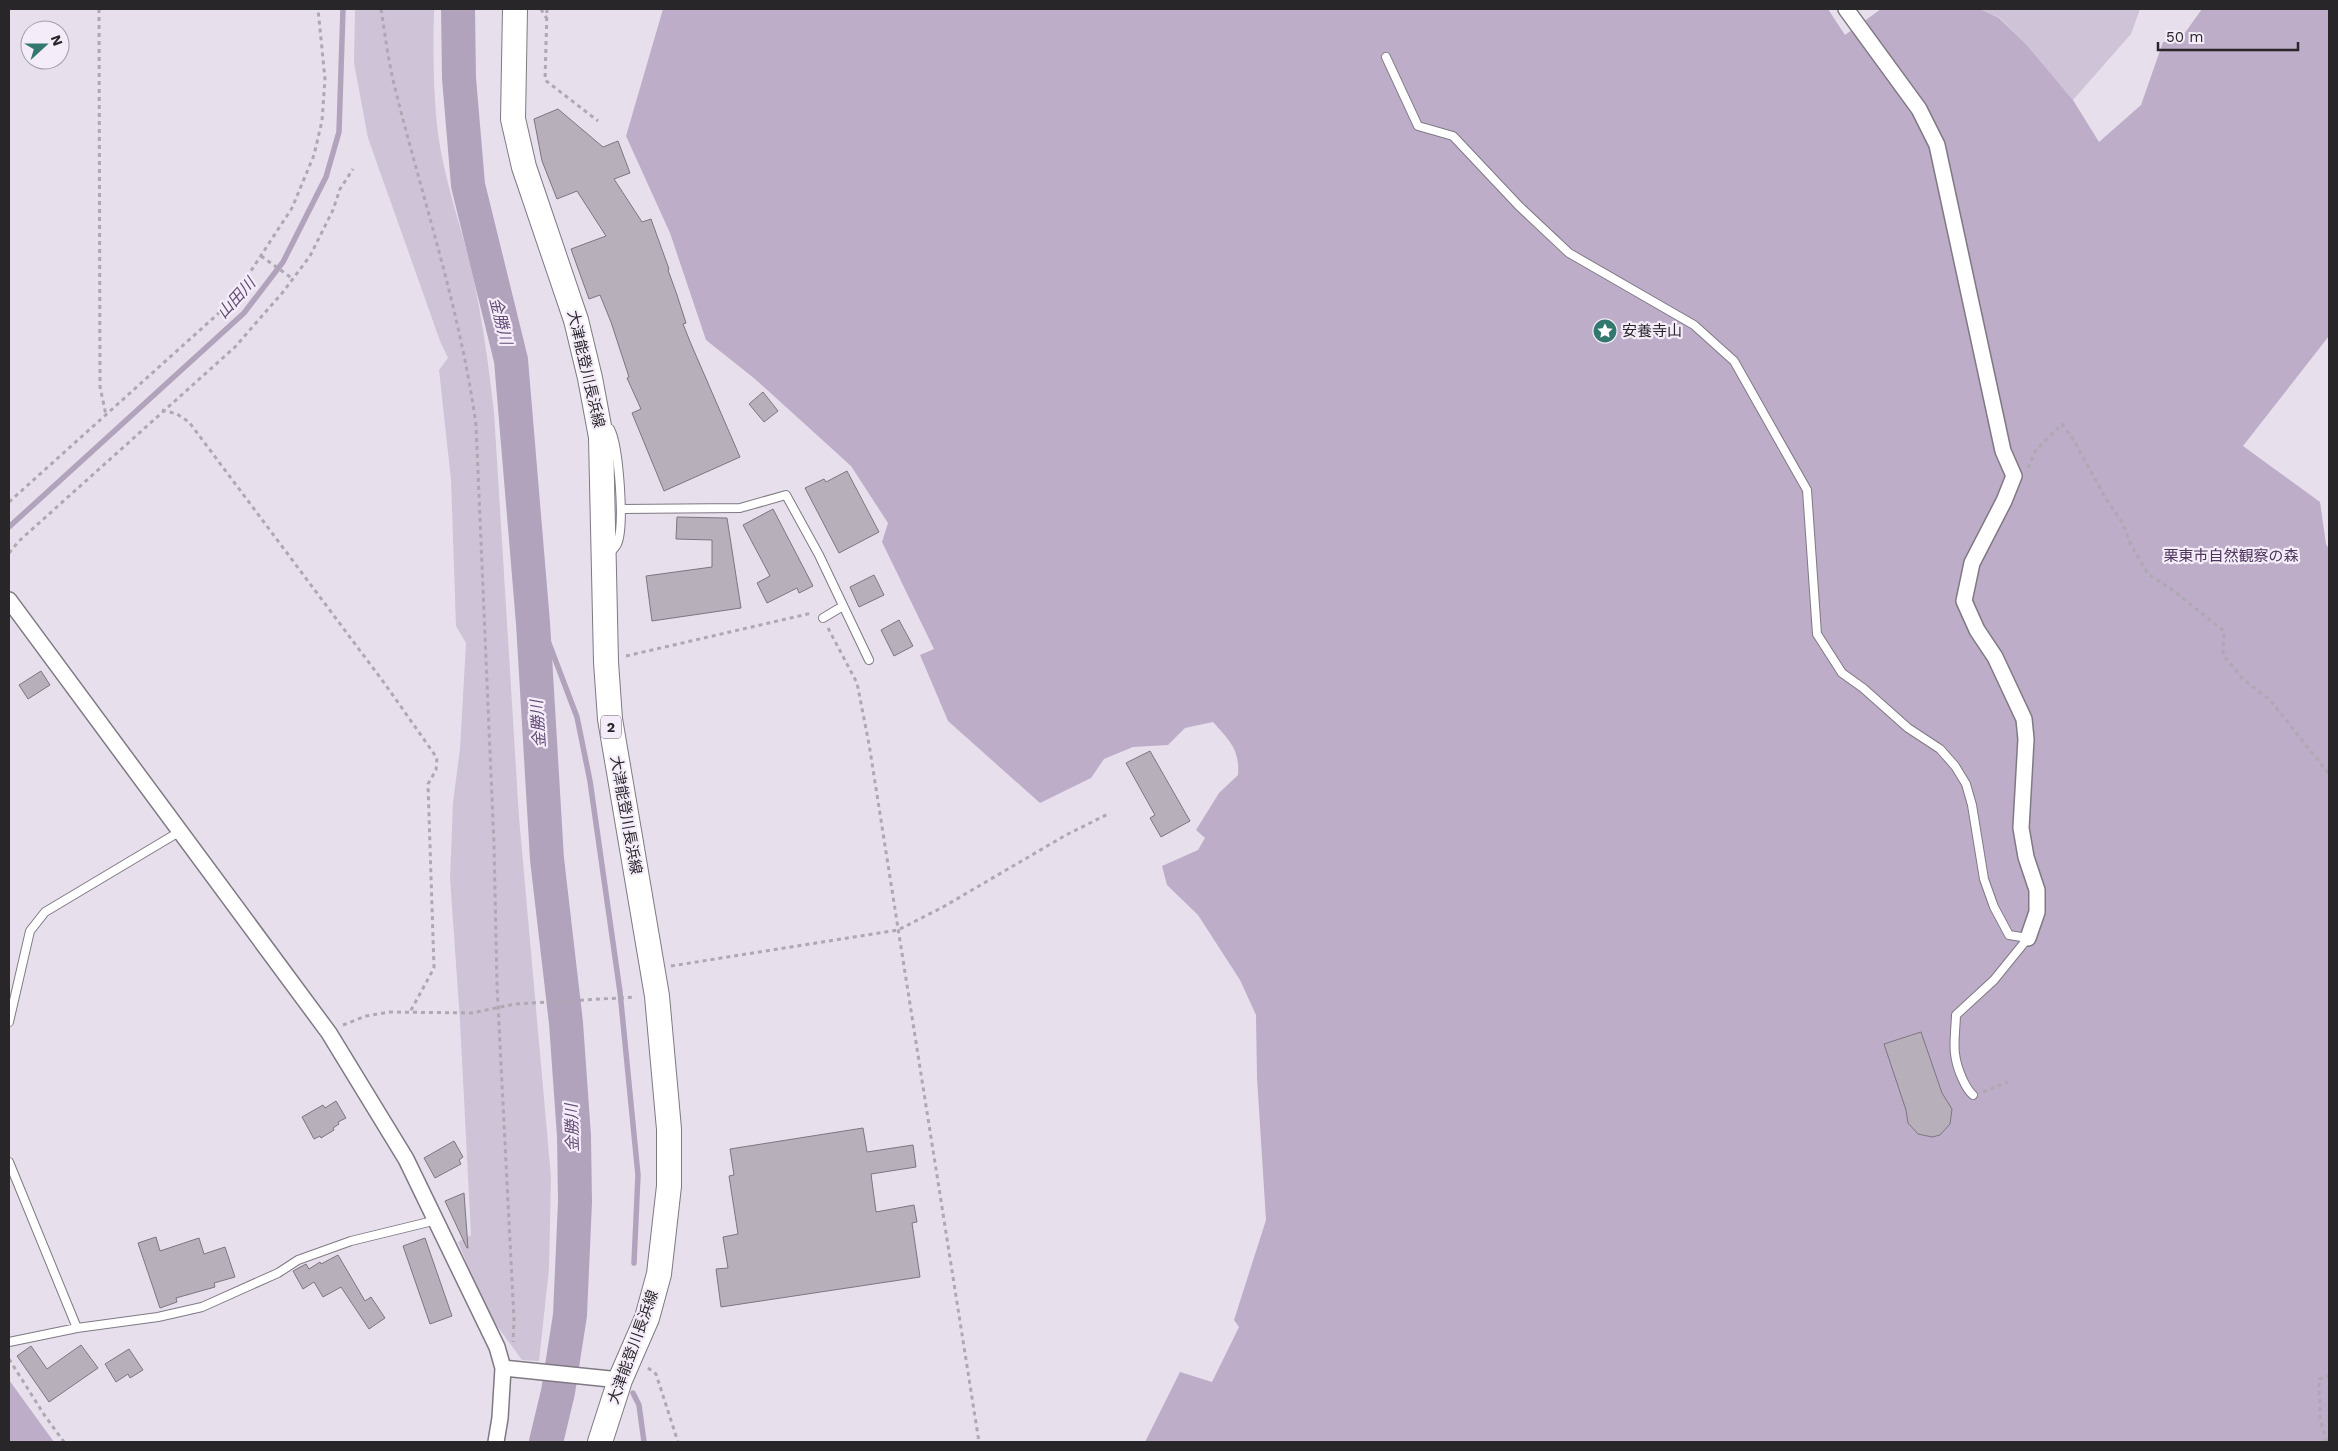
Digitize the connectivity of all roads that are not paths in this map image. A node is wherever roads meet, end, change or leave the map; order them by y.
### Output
1 (515, 9) edge
2 (1846, 9) edge
3 (1386, 57) dead end
4 (596, 404) junction
5 (621, 509) junction
6 (604, 560) junction
7 (9, 600) edge
8 (843, 606) junction
9 (823, 618) road end
10 (868, 660) dead end
11 (180, 832) junction
12 (2028, 938) junction
13 (9, 1022) edge
14 (1973, 1095) road end
15 (9, 1162) edge
16 (437, 1220) junction
17 (77, 1328) junction
18 (9, 1342) edge
19 (503, 1368) junction
20 (614, 1379) junction
21 (496, 1442) edge
22 (600, 1442) edge

1 - 4 main road, 大津能登川長浜線 / 2
2 - 12 street
3 - 12 lane
4 - 5 lane
4 - 6 main road, 大津能登川長浜線 / 2
5 - 6 lane
5 - 8 lane
6 - 20 main road, 大津能登川長浜線 / 2
7 - 11 street
8 - 9 lane
8 - 10 lane
11 - 13 lane
11 - 16 street
12 - 14 lane
15 - 17 lane
16 - 17 lane
16 - 19 street
17 - 18 lane
19 - 20 street
19 - 21 street
20 - 22 main road, 大津能登川長浜線 / 2

